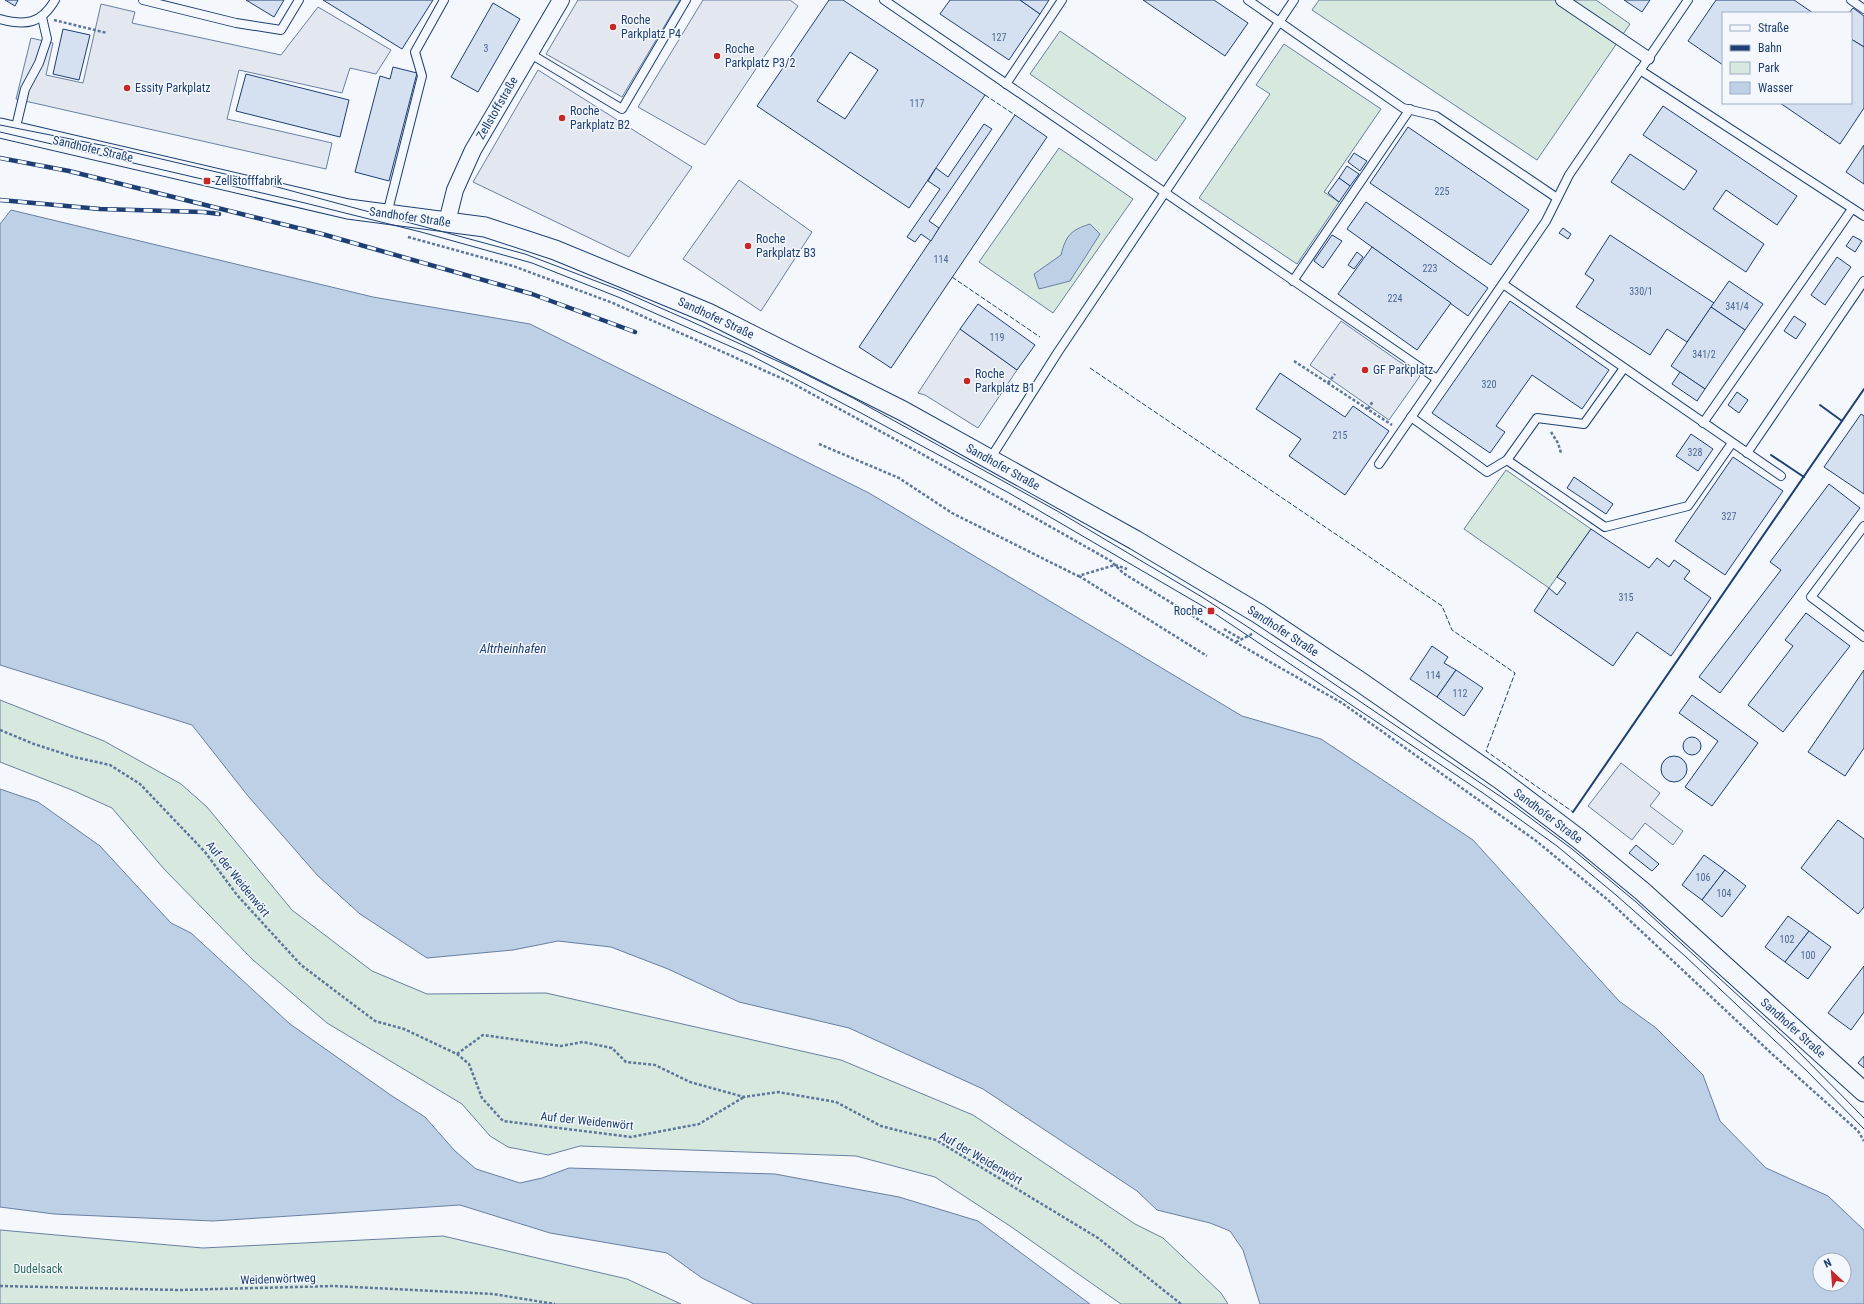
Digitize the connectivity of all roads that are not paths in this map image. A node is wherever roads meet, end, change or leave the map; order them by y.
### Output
1 (55, 0) edge
2 (143, 0) edge
3 (299, 0) edge
4 (444, 0) edge
5 (560, 0) edge
6 (686, 0) edge
7 (1062, 0) edge
8 (1248, 0) edge
9 (1294, 0) edge
10 (1562, 0) edge
11 (1688, 0) edge
12 (1851, 0) edge
13 (888, 1) edge
14 (1864, 9) edge
15 (42, 17) junction
16 (0, 20) edge
17 (1280, 22) junction
18 (529, 53) junction
19 (1648, 58) junction
20 (1640, 70) junction
21 (1006, 84) junction
22 (1410, 109) junction
23 (7, 129) edge
24 (1165, 193) junction
25 (1557, 198) junction
26 (1852, 208) junction
27 (386, 215) junction
28 (1864, 216) edge
29 (447, 222) junction
30 (1293, 281) junction
31 (1864, 282) edge
32 (1503, 284) junction
33 (1624, 368) junction
34 (1438, 379) junction
35 (1411, 417) junction
36 (1704, 423) junction
37 (1732, 443) junction
38 (1747, 453) junction
39 (990, 459) junction
40 (1507, 460) junction
41 (1379, 464) dead end
42 (1781, 476) dead end
43 (1864, 526) edge
44 (1864, 637) edge
45 (1864, 1092) edge

1 - 15 lane
2 - 3 lane
4 - 27 lane
5 - 18 street, Zellstoffstraße
6 - 18 lane
7 - 21 lane
8 - 17 lane
9 - 17 lane
10 - 19 street
11 - 19 lane
12 - 14 lane
13 - 21 lane
15 - 16 lane
15 - 23 lane
17 - 22 lane
17 - 24 lane
18 - 29 street, Zellstoffstraße
19 - 20 lane
20 - 25 lane
20 - 26 lane
21 - 24 lane
22 - 25 lane
22 - 30 lane
23 - 27 street, Sandhofer Straße
24 - 30 lane
24 - 39 lane
25 - 32 lane
26 - 28 lane
26 - 36 lane
27 - 29 street, Sandhofer Straße
29 - 39 street, Sandhofer Straße
30 - 34 lane
31 - 38 lane
32 - 33 lane
32 - 34 lane
33 - 36 lane
33 - 40 lane
34 - 35 lane
35 - 40 lane
35 - 41 lane
36 - 37 lane
37 - 38 lane
37 - 40 lane
38 - 42 lane
39 - 45 street, Sandhofer Straße
43 - 44 lane

